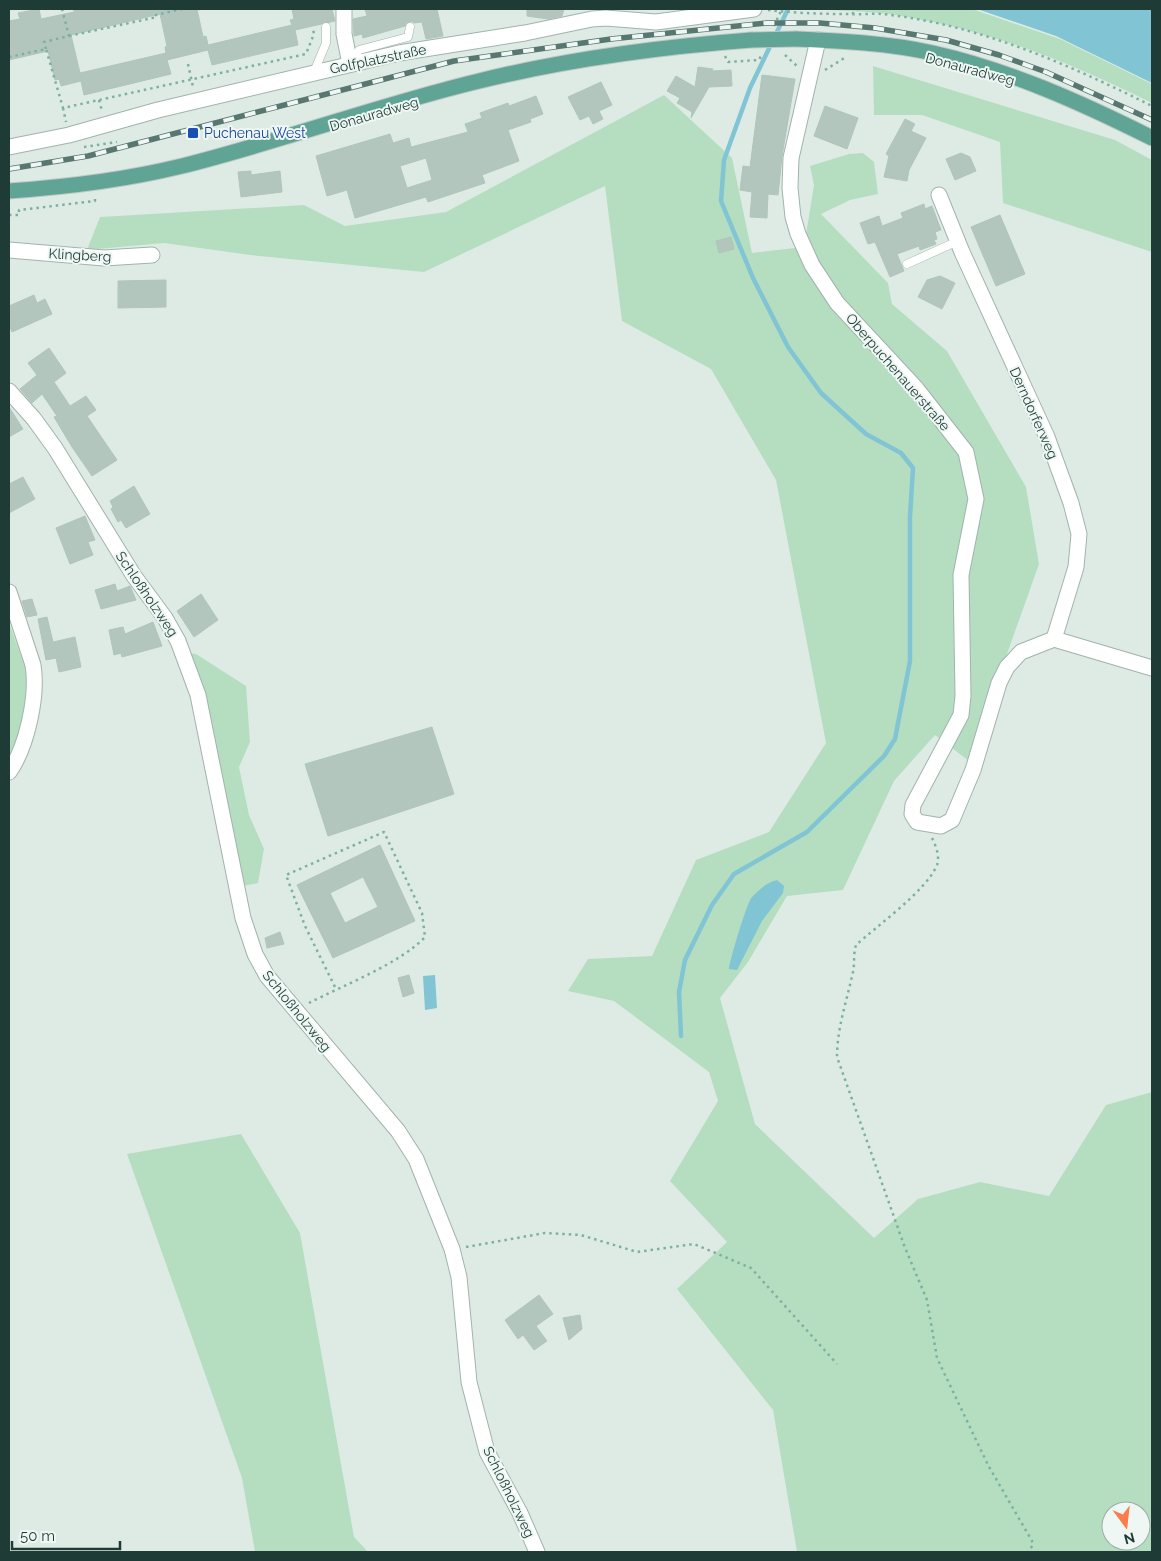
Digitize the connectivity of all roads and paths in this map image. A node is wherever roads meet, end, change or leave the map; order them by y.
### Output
1 (62, 9) edge
2 (176, 9) edge
3 (182, 9) edge
4 (344, 9) edge
5 (754, 9) edge
6 (858, 9) edge
7 (781, 11) dead end
8 (592, 14) edge
9 (851, 15) junction
10 (326, 27) dead end
11 (410, 27) dead end
12 (312, 29) dead end
13 (69, 36) junction
14 (818, 40) junction
15 (46, 49) junction
16 (780, 53) dead end
17 (732, 55) dead end
18 (725, 56) junction
19 (849, 56) dead end
20 (9, 57) edge
21 (717, 57) dead end
22 (759, 60) dead end
23 (188, 64) dead end
24 (350, 64) junction
25 (810, 72) junction
26 (314, 73) junction
27 (192, 79) junction
28 (196, 101) junction
29 (1152, 106) edge
30 (1152, 138) edge
31 (9, 147) edge
32 (9, 191) edge
33 (104, 195) dead end
34 (940, 195) dead end
35 (95, 197) junction
36 (38, 203) dead end
37 (9, 215) edge
38 (958, 241) junction
39 (9, 250) edge
40 (152, 255) dead end
41 (907, 264) dead end
42 (9, 391) edge
43 (10, 599) edge
44 (1054, 639) junction
45 (1152, 668) edge
46 (9, 772) edge
47 (941, 826) junction
48 (336, 989) junction
49 (294, 1010) junction
50 (452, 1249) junction
51 (837, 1364) dead end
52 (537, 1552) edge
53 (1028, 1552) edge

1 - 13 path
2 - 3 path
2 - 13 path
4 - 24 street
5 - 8 street, Golfplatzstraße
6 - 9 path
7 - 9 path
8 - 24 street, Golfplatzstraße
9 - 29 path
10 - 26 lane
11 - 24 lane
12 - 27 path
13 - 15 path
14 - 25 street, Oberpuchenauerstraße
14 - 30 main road
14 - 32 main road, bridge
15 - 20 path
15 - 27 path
16 - 25 path
17 - 18 path
18 - 21 path
18 - 22 path
19 - 25 path
23 - 27 path
24 - 26 street, Golfplatzstraße
25 - 47 street, Oberpuchenauerstraße
26 - 28 street, Golfplatzstraße
27 - 28 path
28 - 31 street, Golfplatzstraße
33 - 35 path
34 - 38 street, Derndorferweg
35 - 36 path
35 - 37 path
38 - 41 lane
38 - 44 street, Derndorferweg
39 - 40 street, Klingberg
42 - 49 street, Schloßholzweg
43 - 46 street
44 - 45 street
44 - 47 street
47 - 53 path
48 - 48 path
48 - 49 path
49 - 50 street, Schloßholzweg
50 - 51 path
50 - 52 street, Schloßholzweg

